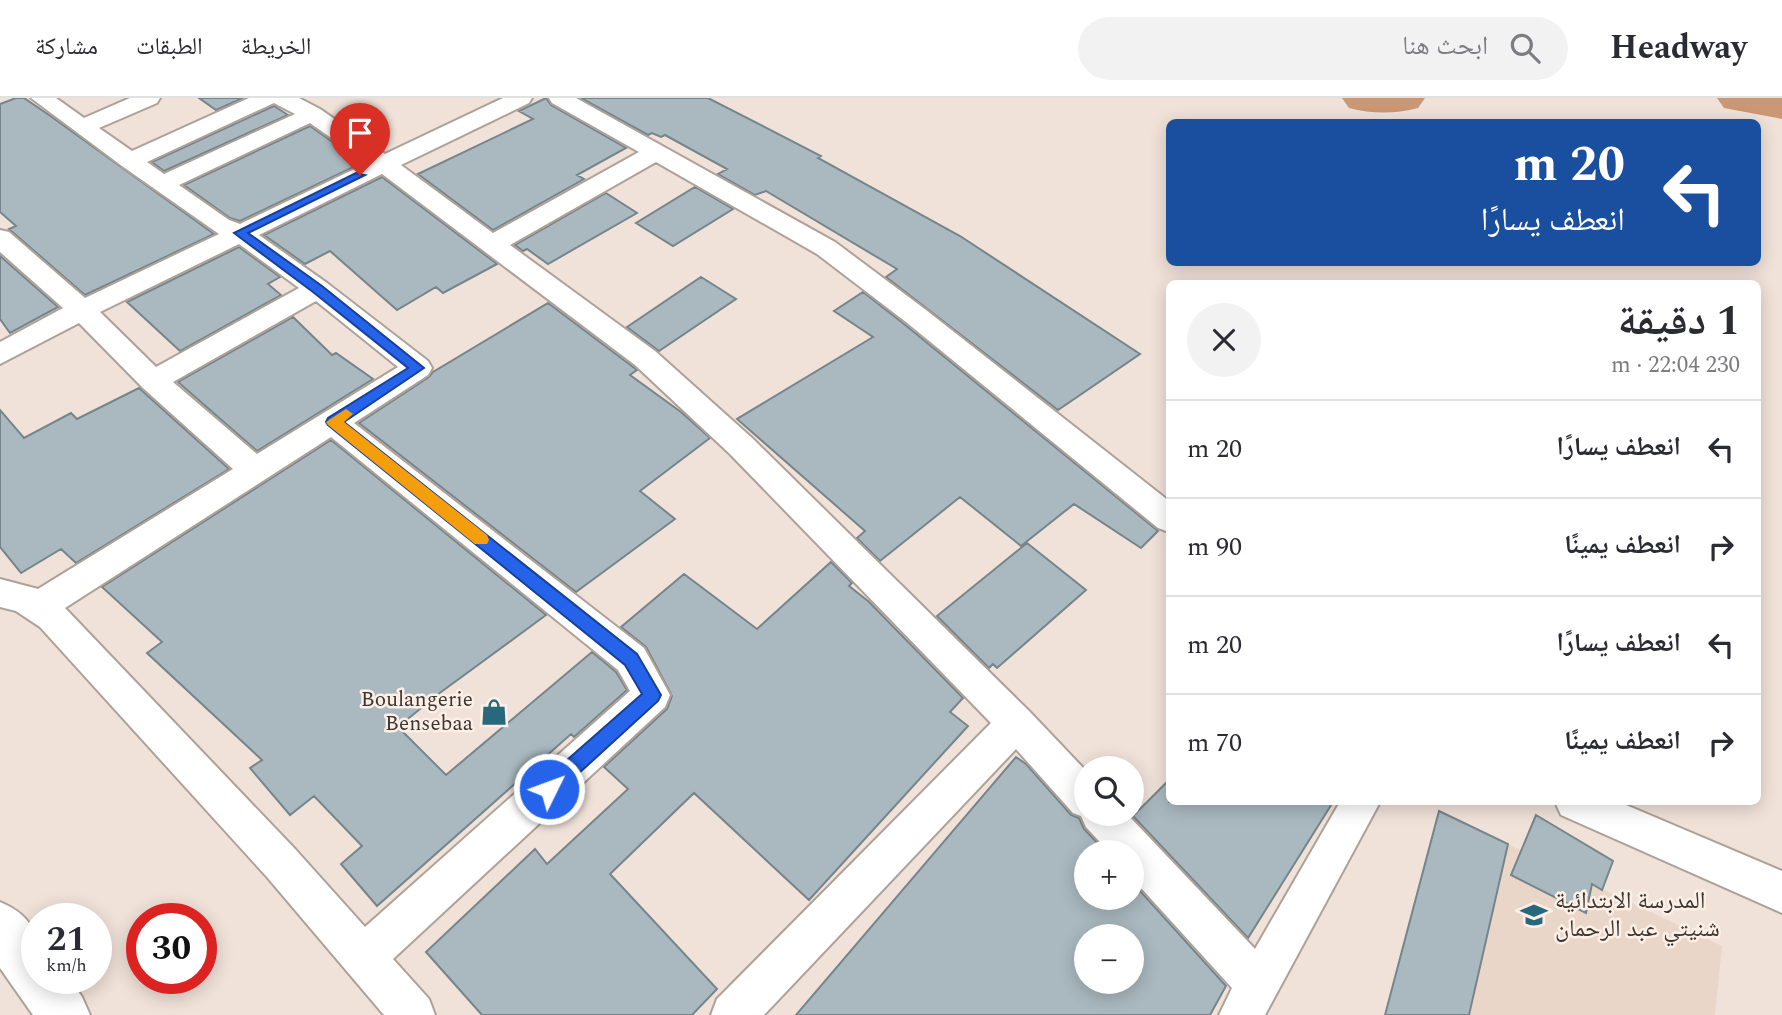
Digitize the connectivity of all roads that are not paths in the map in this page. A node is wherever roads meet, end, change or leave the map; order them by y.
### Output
1 (42, 98) edge
2 (149, 98) edge
3 (267, 98) edge
4 (282, 98) edge
5 (521, 98) edge
6 (560, 98) edge
7 (312, 114) junction
8 (84, 126) junction
9 (656, 152) junction
10 (130, 161) junction
11 (384, 164) junction
12 (163, 183) junction
13 (240, 233) junction
14 (492, 244) junction
15 (3, 245) edge
16 (318, 289) junction
17 (82, 310) junction
18 (0, 354) edge
19 (153, 381) junction
20 (333, 422) junction
21 (256, 471) junction
22 (1166, 517) edge
23 (0, 593) edge
24 (40, 606) junction
25 (1016, 723) junction
26 (1074, 786) edge
27 (1360, 805) edge
28 (1582, 805) edge
29 (1110, 826) edge
30 (1782, 892) edge
31 (0, 927) edge
32 (21, 956) edge
33 (363, 957) junction
34 (49, 994) edge
35 (1249, 1000) edge
36 (64, 1015) edge
37 (413, 1015) edge
38 (733, 1015) edge

1 - 8 street
2 - 8 street
3 - 10 street
4 - 7 street
5 - 11 street
6 - 9 street
7 - 11 street
7 - 12 street
8 - 10 street
9 - 14 street
9 - 22 street
10 - 12 street
11 - 13 street
11 - 14 street
12 - 13 street
13 - 16 street
13 - 17 street
14 - 25 street
15 - 17 street
16 - 19 street
16 - 20 street
17 - 18 street
17 - 19 street
19 - 21 street
20 - 21 street
20 - 33 street
21 - 24 street
23 - 24 street
24 - 33 street
25 - 26 street
25 - 38 street
27 - 35 street
28 - 30 street
29 - 35 street
31 - 32 main road
33 - 37 street
34 - 36 main road

